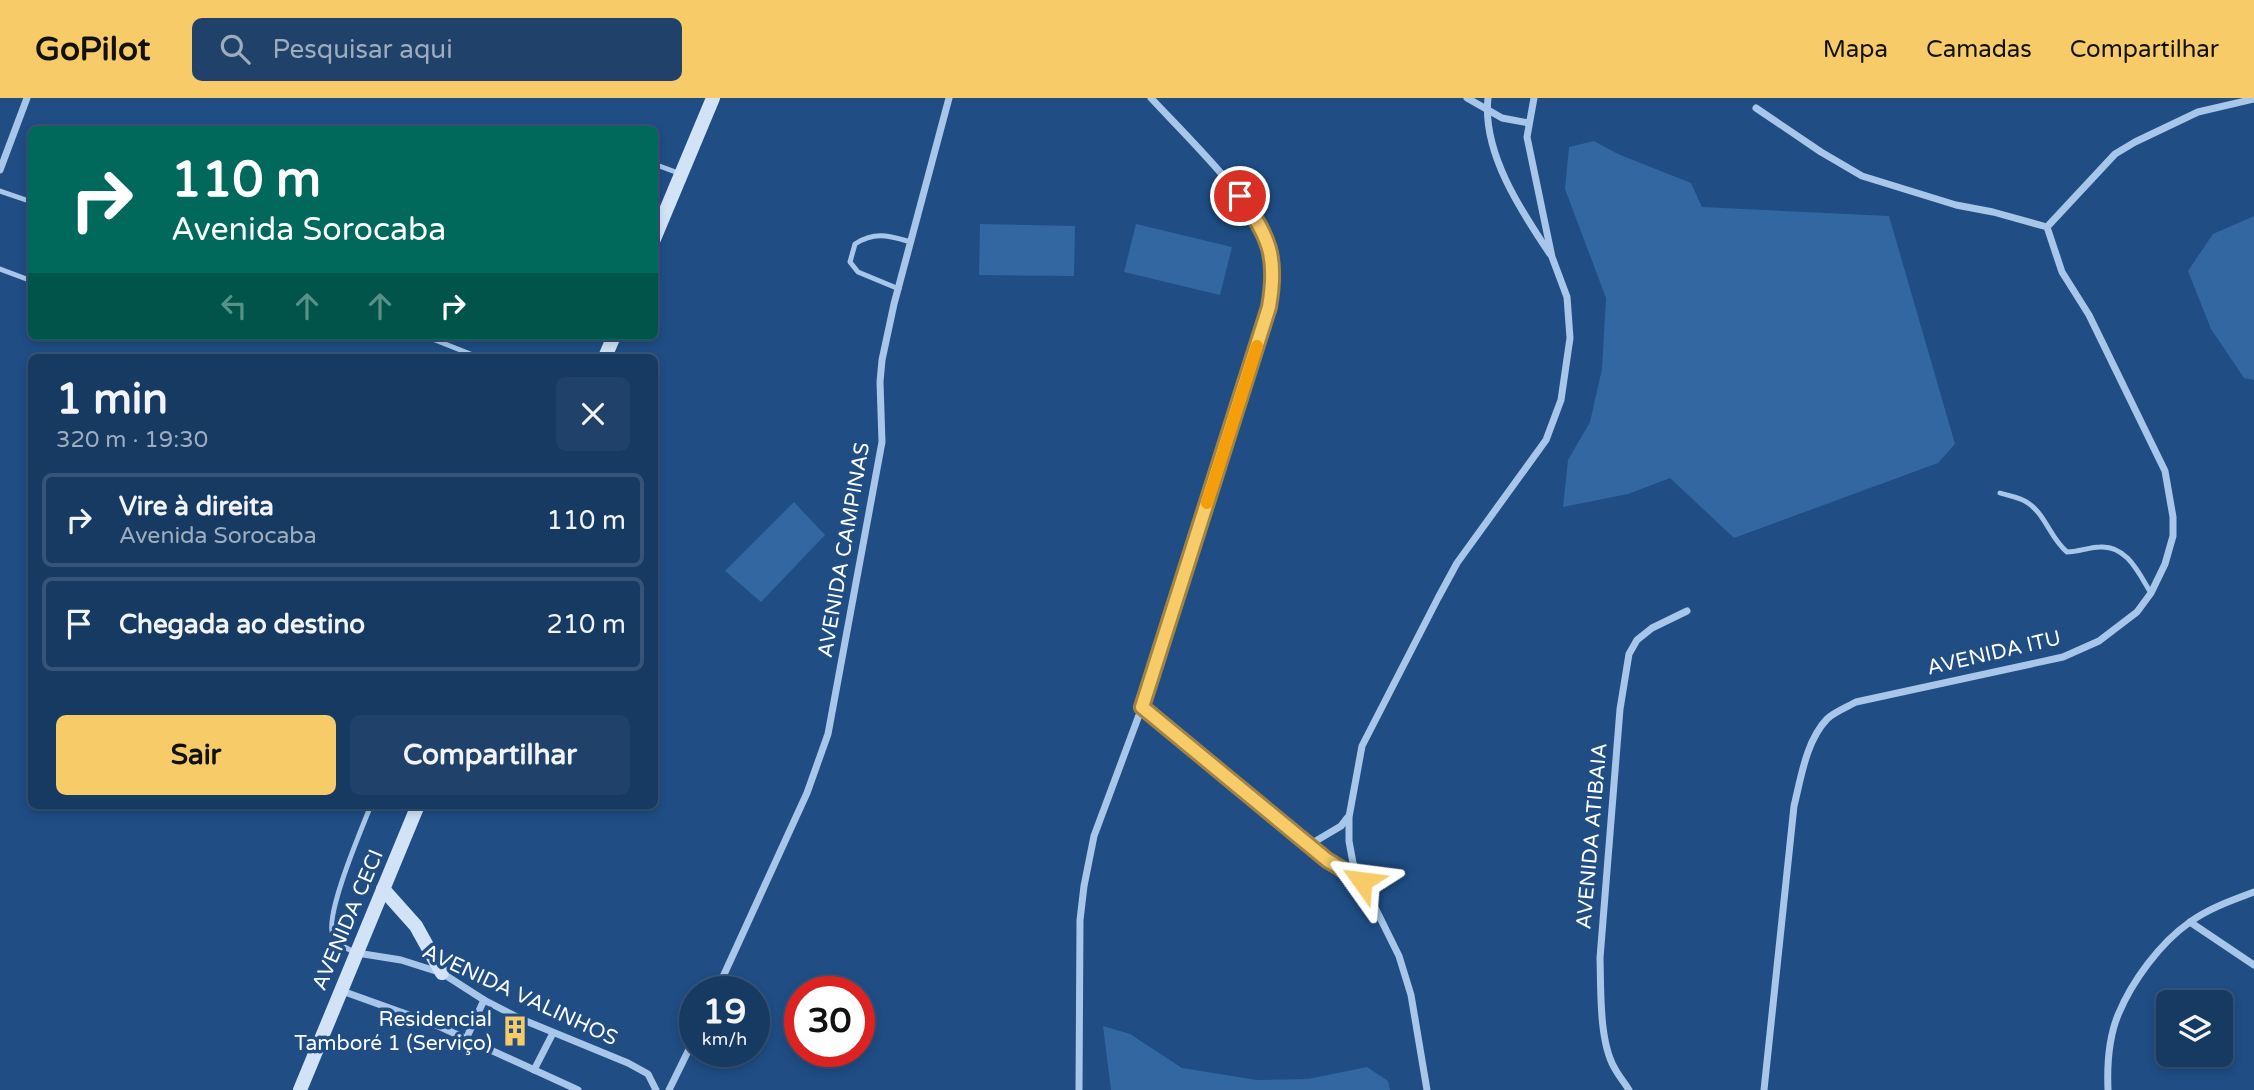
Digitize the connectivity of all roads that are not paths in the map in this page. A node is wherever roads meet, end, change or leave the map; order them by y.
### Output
1 (27, 98) edge
2 (713, 98) edge
3 (949, 98) edge
4 (1151, 98) edge
5 (1467, 98) edge
6 (1488, 98) edge
7 (1534, 98) edge
8 (2254, 99) edge
9 (1756, 108) dead end
10 (1486, 111) junction
11 (1529, 123) junction
12 (658, 165) edge
13 (0, 170) edge
14 (682, 174) junction
15 (0, 191) edge
16 (28, 201) edge
17 (660, 211) edge
18 (2048, 227) junction
19 (911, 242) junction
20 (1552, 257) junction
21 (0, 269) edge
22 (28, 280) edge
23 (899, 289) junction
24 (435, 340) edge
25 (470, 354) edge
26 (2000, 493) dead end
27 (2151, 593) junction
28 (1687, 611) dead end
29 (1142, 707) junction
30 (369, 809) edge
31 (416, 809) edge
32 (1349, 817) junction
33 (1309, 845) junction
34 (1362, 881) junction
35 (383, 889) junction
36 (2254, 892) edge
37 (2190, 922) junction
38 (357, 953) junction
39 (2254, 965) edge
40 (442, 973) junction
41 (723, 976) edge
42 (341, 991) junction
43 (484, 1000) junction
44 (554, 1033) junction
45 (466, 1039) junction
46 (680, 1067) edge
47 (534, 1070) junction
48 (300, 1090) edge
49 (578, 1090) edge
50 (656, 1090) edge
51 (669, 1090) edge
52 (1079, 1090) edge
53 (1427, 1090) edge
54 (1629, 1090) edge
55 (1763, 1090) edge
56 (2108, 1090) edge

1 - 13 street
2 - 14 main road
3 - 19 street, AVENIDA CAMPINAS
4 - 29 street
5 - 10 street
6 - 10 street
7 - 11 street
8 - 18 street
9 - 18 street
10 - 11 street
10 - 20 street
11 - 20 street
12 - 14 lane
14 - 17 main road
15 - 16 lane
18 - 27 street, AVENIDA ITU
19 - 23 street, AVENIDA CAMPINAS
19 - 23 lane
20 - 32 street
21 - 22 lane
23 - 41 street, AVENIDA CAMPINAS
24 - 25 lane
26 - 27 lane
27 - 55 street, AVENIDA ITU
28 - 54 street, AVENIDA ATIBAIA
29 - 33 street
29 - 52 street
30 - 38 lane
31 - 35 main road, AVENIDA CECI
32 - 33 street
32 - 34 street
33 - 34 street
34 - 53 street
35 - 38 main road, AVENIDA CECI
35 - 40 main road
36 - 37 street
37 - 39 street
37 - 56 street
38 - 40 street, AVENIDA VALINHOS
38 - 42 main road, AVENIDA CECI
40 - 43 street, AVENIDA VALINHOS
42 - 45 street
42 - 48 main road, AVENIDA CECI
43 - 44 street, AVENIDA VALINHOS
43 - 45 street
44 - 47 street
44 - 50 street, AVENIDA VALINHOS
45 - 47 street
46 - 51 street
47 - 49 street

